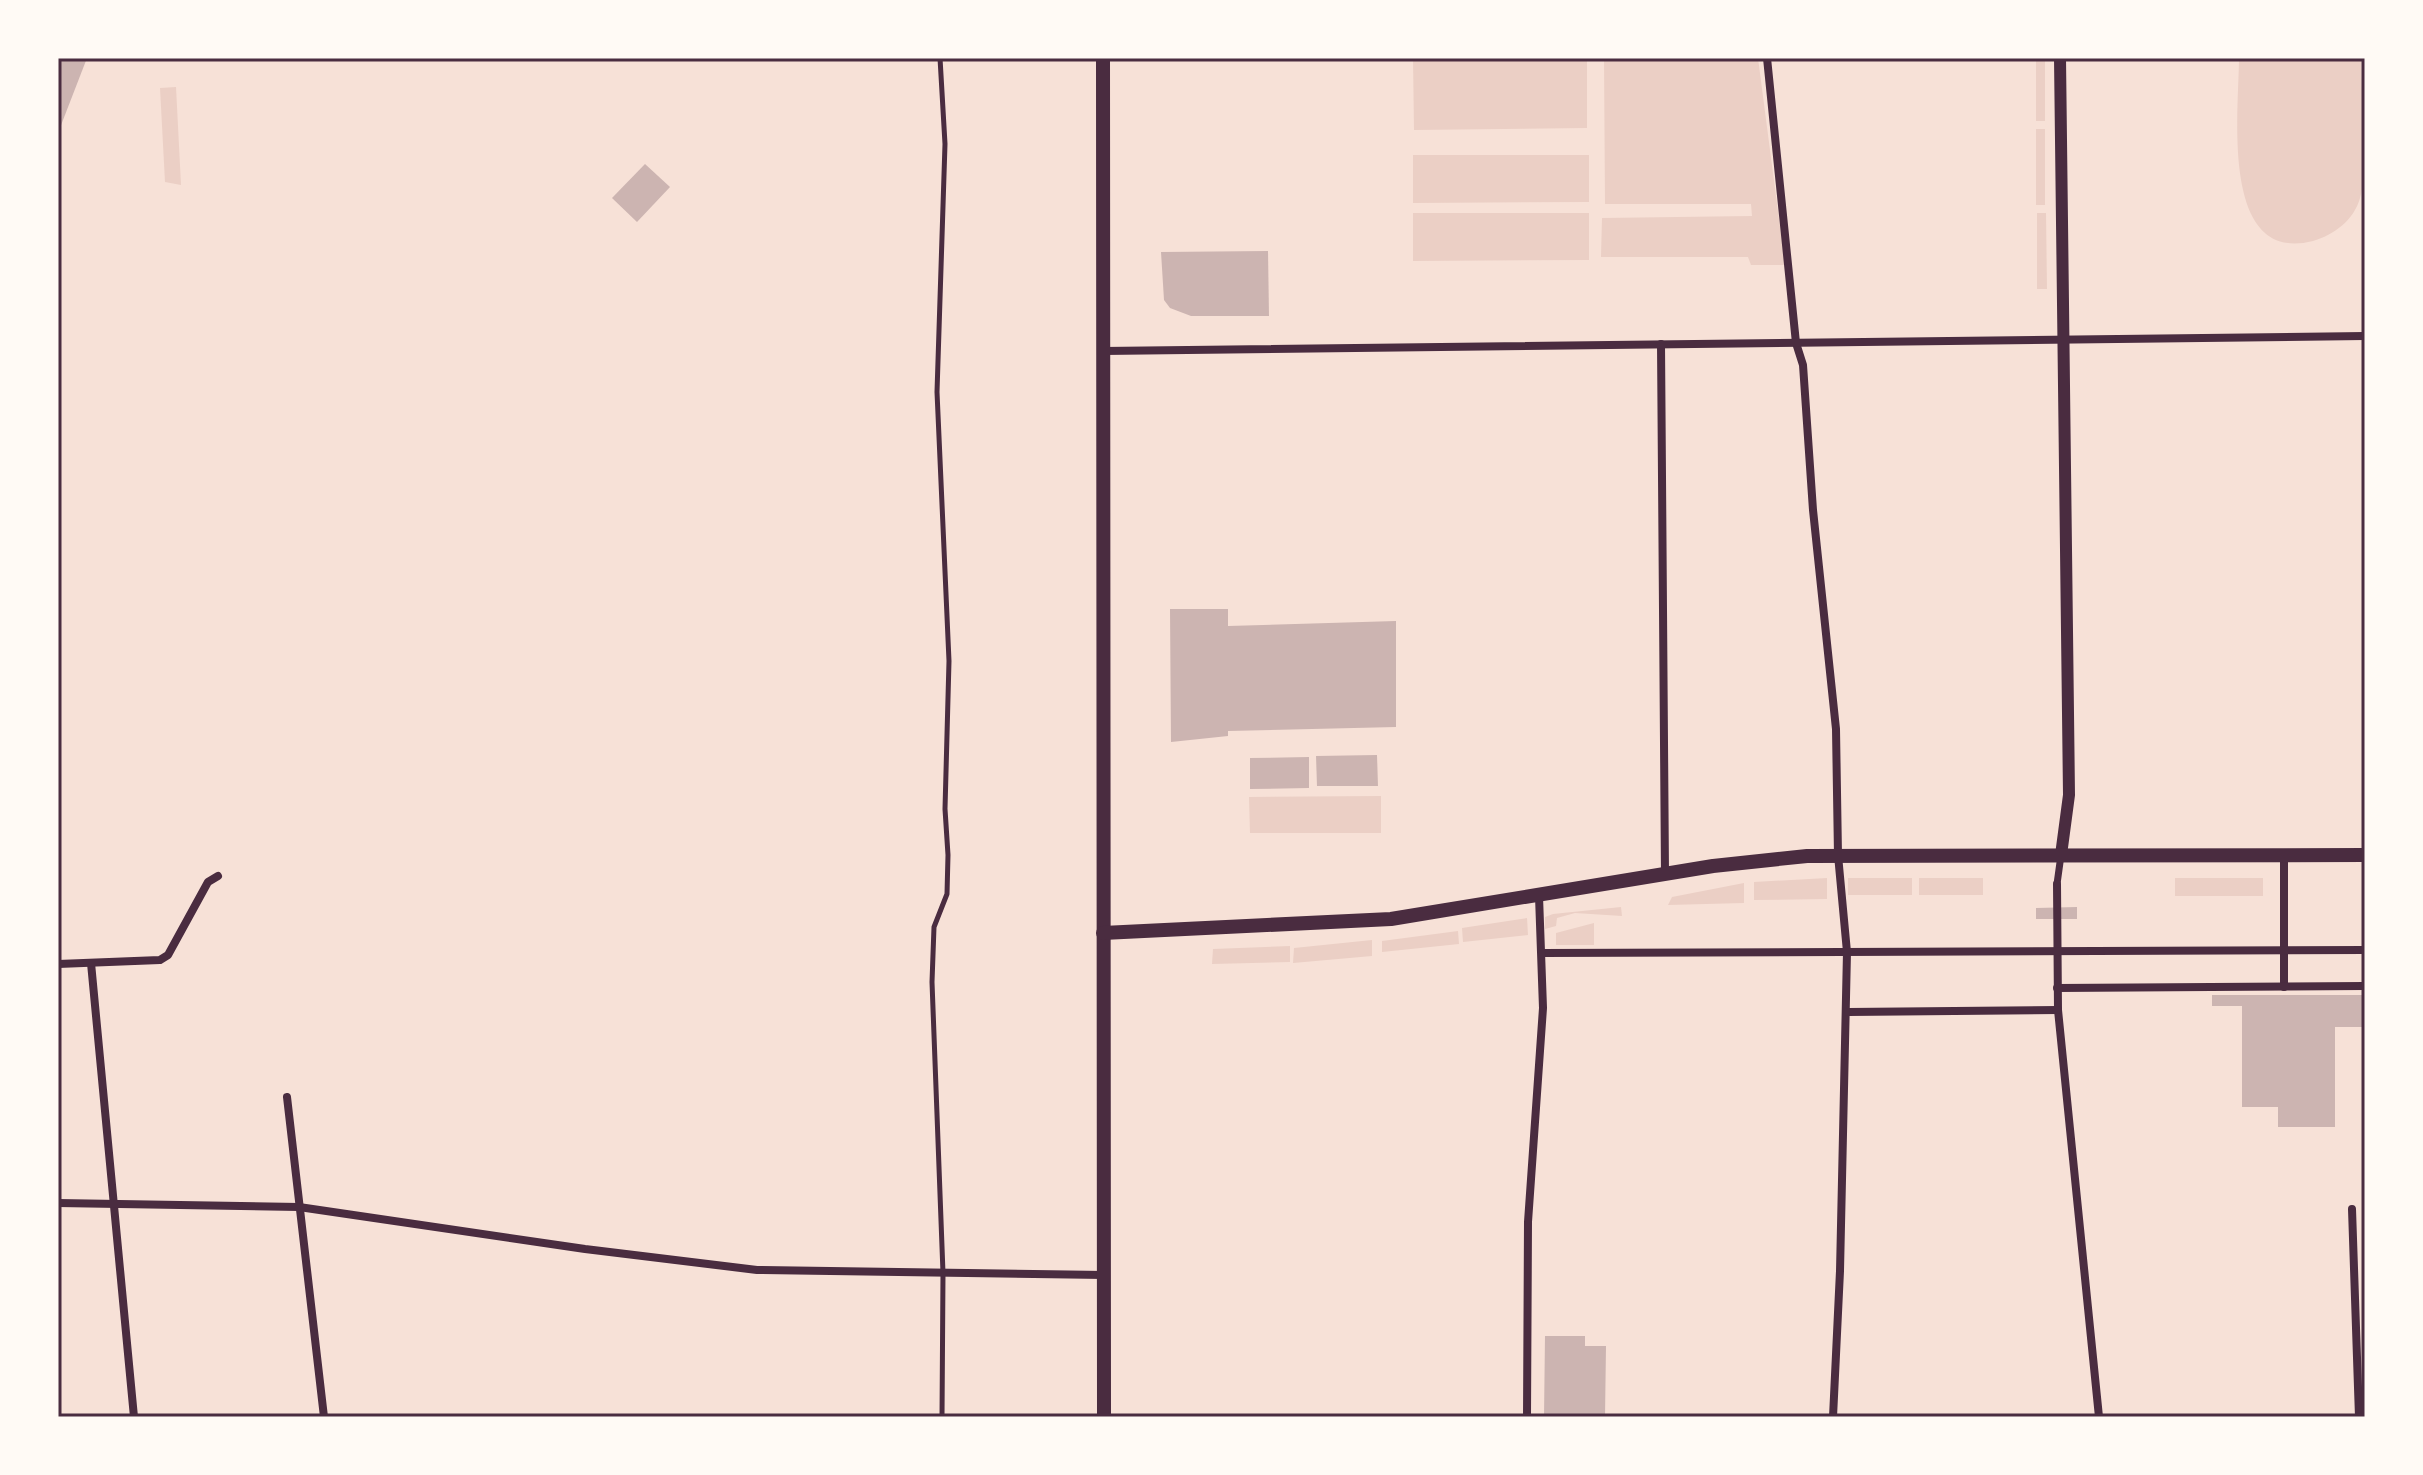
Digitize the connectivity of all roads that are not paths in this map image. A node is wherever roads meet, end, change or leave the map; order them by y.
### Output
1 (940, 58) edge
2 (1103, 58) edge
3 (1767, 58) edge
4 (2060, 58) edge
5 (2365, 336) edge
6 (2064, 340) junction
7 (1796, 343) junction
8 (1661, 344) junction
9 (1103, 351) junction
10 (1838, 855) junction
11 (2061, 855) junction
12 (2284, 855) junction
13 (2365, 855) edge
14 (1665, 874) junction
15 (218, 876) dead end
16 (2057, 884) joint
17 (1539, 896) junction
18 (1103, 933) junction
19 (2365, 950) edge
20 (2057, 951) junction
21 (2284, 951) junction
22 (1847, 952) junction
23 (1543, 953) junction
24 (91, 963) junction
25 (58, 964) edge
26 (2365, 986) edge
27 (2284, 987) junction
28 (2057, 988) junction
29 (2058, 1010) junction
30 (1848, 1012) junction
31 (287, 1097) dead end
32 (58, 1203) edge
33 (114, 1204) junction
34 (299, 1207) junction
35 (2352, 1209) dead end
36 (943, 1273) junction
37 (1104, 1275) junction
38 (134, 1417) edge
39 (324, 1417) edge
40 (942, 1417) edge
41 (1104, 1417) edge
42 (1527, 1417) edge
43 (1833, 1417) edge
44 (2099, 1417) edge
45 (2359, 1417) edge

1 - 36 lane
2 - 9 main road
3 - 7 street
4 - 6 street
5 - 6 street
6 - 7 street
6 - 11 street
7 - 8 street
7 - 10 street
8 - 9 street
8 - 14 street
9 - 18 main road
10 - 11 main road
10 - 14 main road
10 - 22 street
11 - 12 main road
11 - 16 street
12 - 13 main road
12 - 21 street
14 - 17 main road
15 - 24 street
16 - 20 street
17 - 18 main road
17 - 23 street
18 - 37 main road
19 - 21 street
20 - 21 street
20 - 22 street
20 - 28 street
21 - 27 street
22 - 23 street
22 - 30 street
23 - 42 street
24 - 25 street
24 - 33 street
26 - 27 street
27 - 28 street
28 - 29 street
29 - 30 street
29 - 44 street
30 - 43 street
31 - 34 street
32 - 33 street
33 - 34 street
33 - 38 street
34 - 36 street
34 - 39 street
35 - 45 street
36 - 37 street
36 - 40 lane
37 - 41 main road

